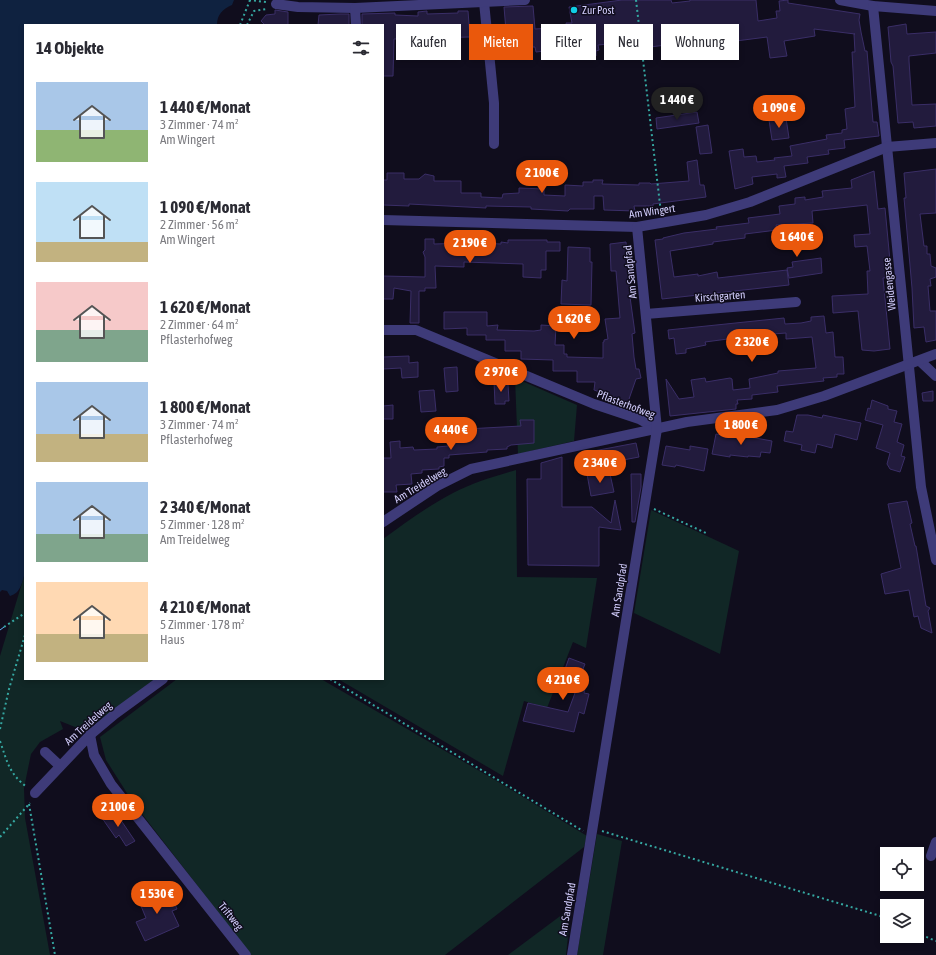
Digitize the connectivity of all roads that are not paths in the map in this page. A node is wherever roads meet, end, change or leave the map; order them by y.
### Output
1 (525, 0) edge
2 (840, 0) edge
3 (484, 2) junction
4 (274, 3) road end
5 (391, 3) edge
6 (904, 4) edge
7 (874, 6) junction
8 (355, 8) junction
9 (936, 11) edge
10 (356, 24) edge
11 (936, 143) edge
12 (494, 144) dead end
13 (886, 147) junction
14 (384, 220) edge
15 (637, 227) junction
16 (796, 302) dead end
17 (646, 314) junction
18 (384, 330) edge
19 (936, 354) edge
20 (920, 361) junction
21 (909, 365) junction
22 (936, 376) edge
23 (657, 429) junction
24 (384, 521) edge
25 (936, 560) edge
26 (162, 680) edge
27 (90, 735) junction
28 (45, 752) dead end
29 (60, 766) junction
30 (35, 792) road end
31 (936, 842) edge
32 (931, 856) dead end
33 (246, 955) edge
34 (572, 955) edge

1 - 3 street
2 - 7 street
3 - 5 street
3 - 12 street
4 - 8 street
5 - 8 street
6 - 7 street
6 - 9 street
7 - 13 street, Weidengasse
8 - 10 street
11 - 13 street, Am Wingert
13 - 15 street, Am Wingert
13 - 21 street, Weidengasse
14 - 15 street, Am Wingert
15 - 17 street, Am Sandpfad
16 - 17 street, Kirschgarten
17 - 23 street, Am Sandpfad
18 - 23 street, Pflasterhofweg
19 - 20 street, Pflasterhofweg
20 - 21 street, Pflasterhofweg
20 - 22 street
21 - 23 street, Pflasterhofweg
21 - 25 street, Weidengasse
23 - 24 street, Am Treidelweg
23 - 34 street, Am Sandpfad
26 - 27 street, Am Treidelweg
27 - 29 street, Am Treidelweg
27 - 33 street, Triftweg
28 - 29 street
29 - 30 street, Am Treidelweg
31 - 32 street

